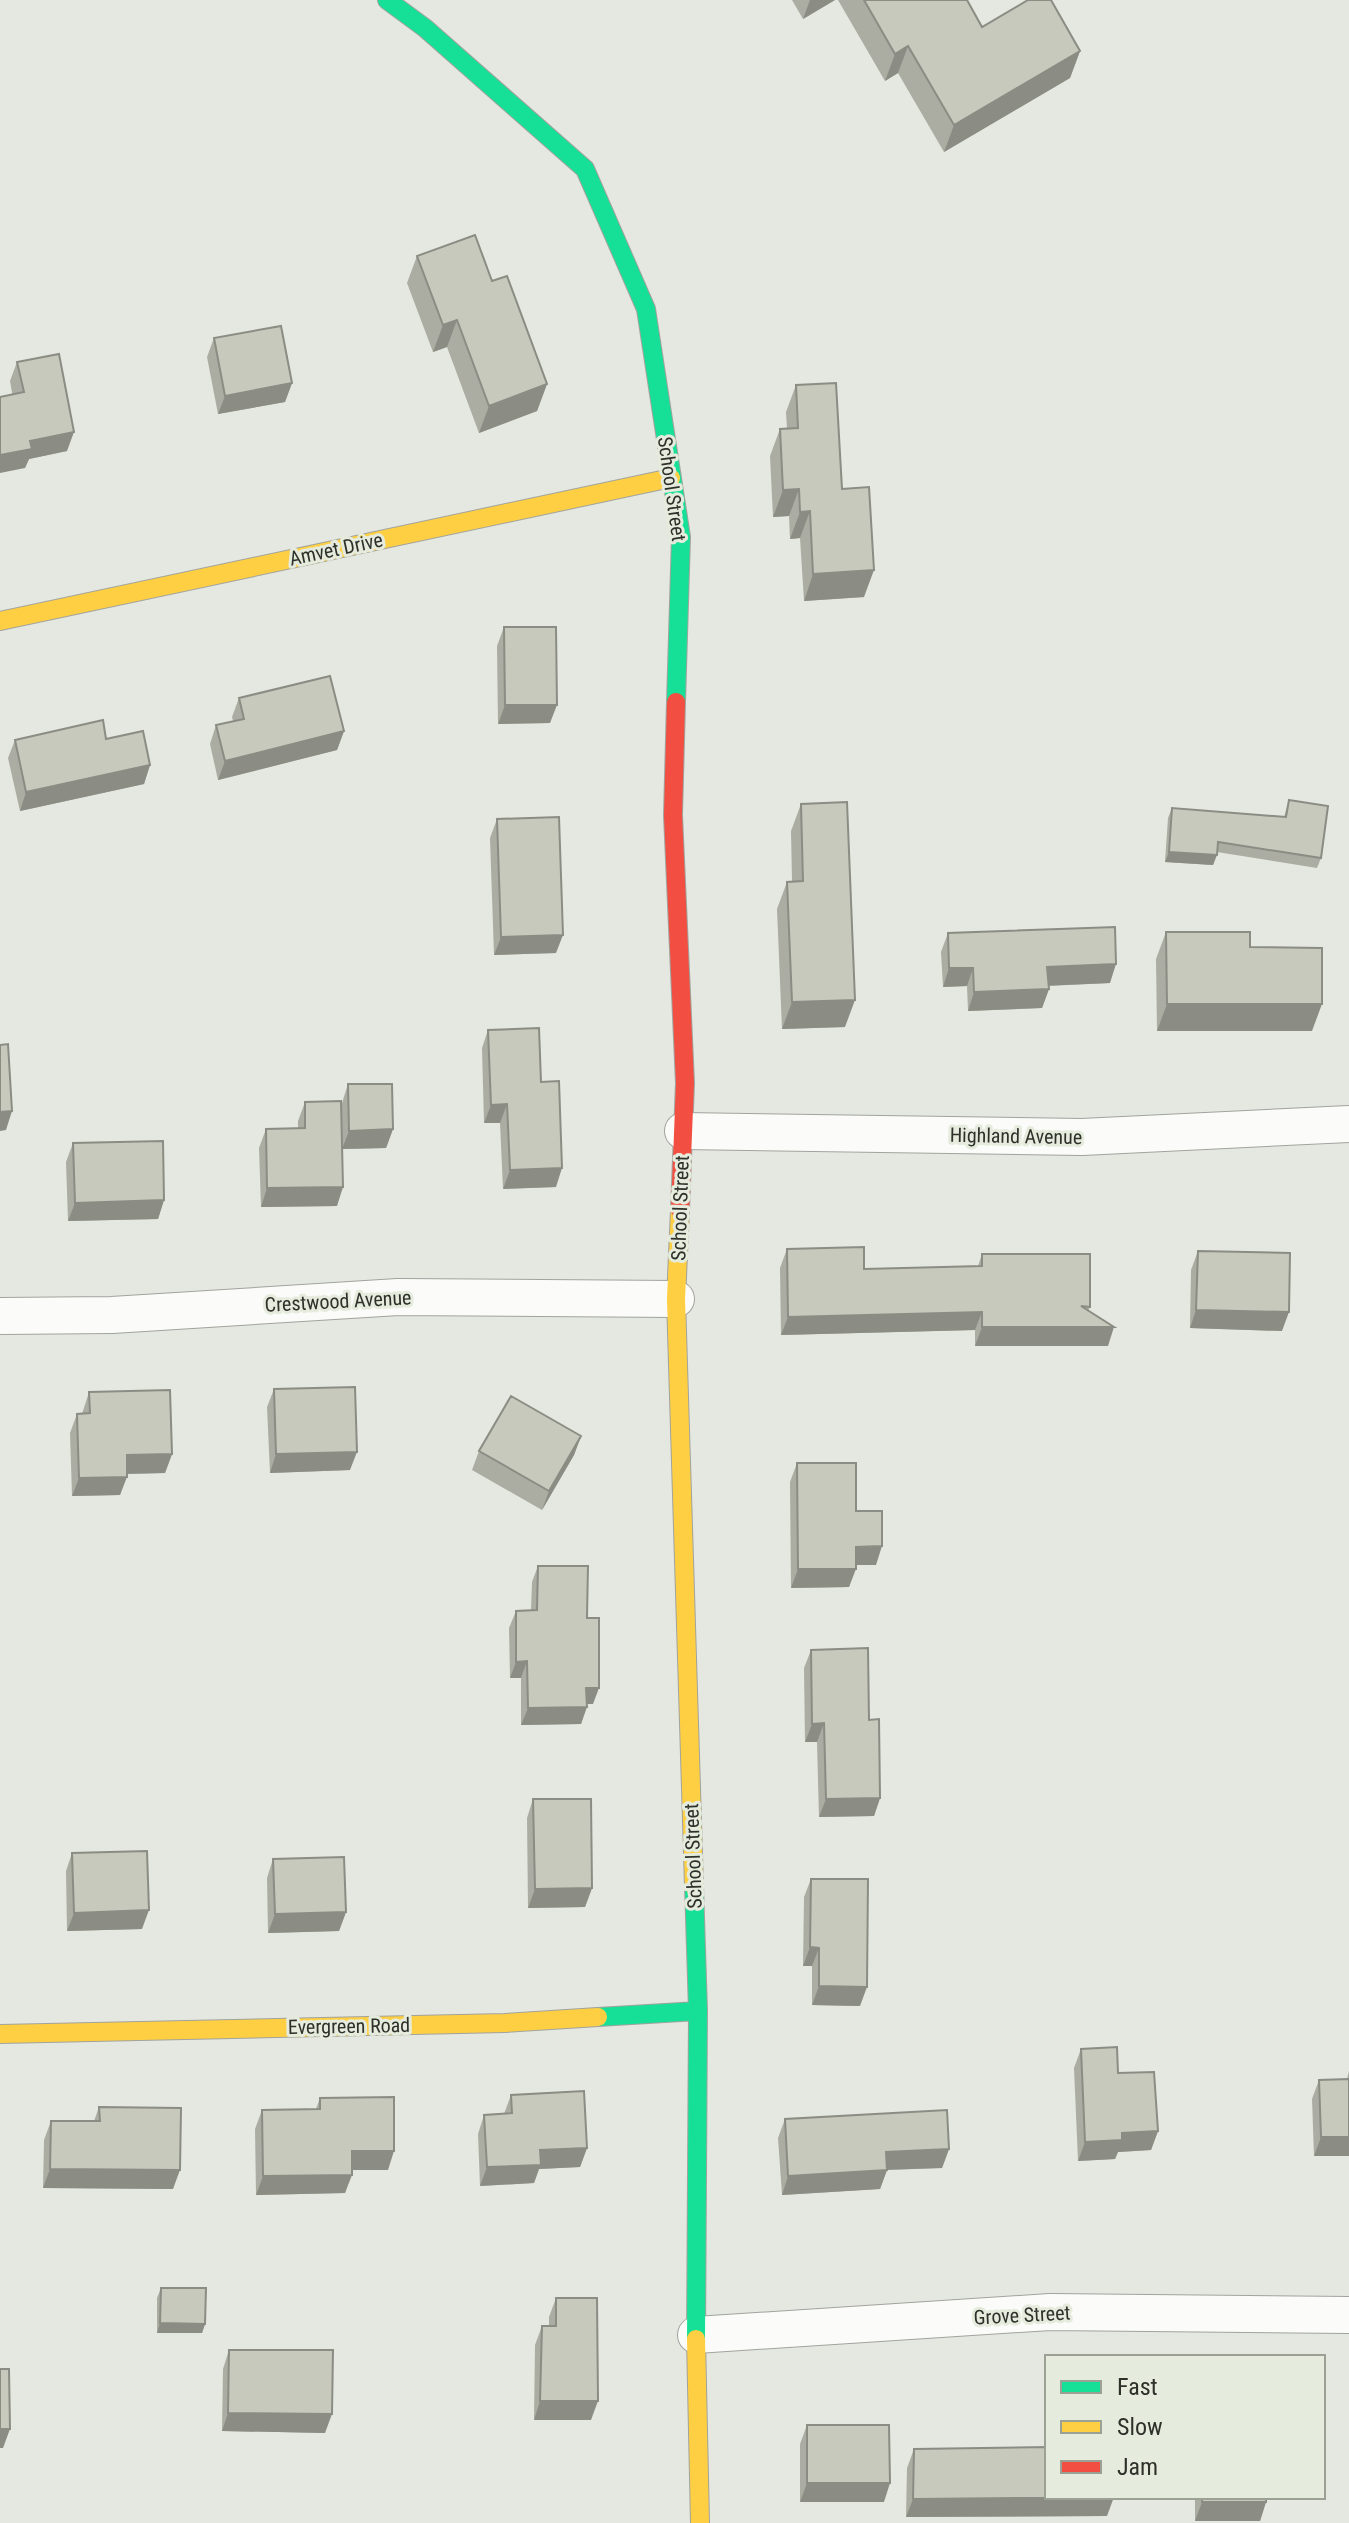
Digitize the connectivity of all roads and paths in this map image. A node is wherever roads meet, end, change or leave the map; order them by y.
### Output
1 (387, 0) edge
2 (671, 478) junction
3 (0, 621) edge
4 (1349, 1124) edge
5 (683, 1131) junction
6 (676, 1299) junction
7 (0, 1316) edge
8 (698, 2011) junction
9 (0, 2034) edge
10 (1349, 2315) edge
11 (696, 2335) junction
12 (700, 2523) edge

1 - 2 street, School Street
2 - 3 street, Amvet Drive
2 - 5 street, School Street
4 - 5 street, Highland Avenue
5 - 6 street, School Street
6 - 7 street, Crestwood Avenue
6 - 8 street, School Street
8 - 9 street, Evergreen Road
8 - 11 street, School Street
10 - 11 street, Grove Street
11 - 12 street, School Street

